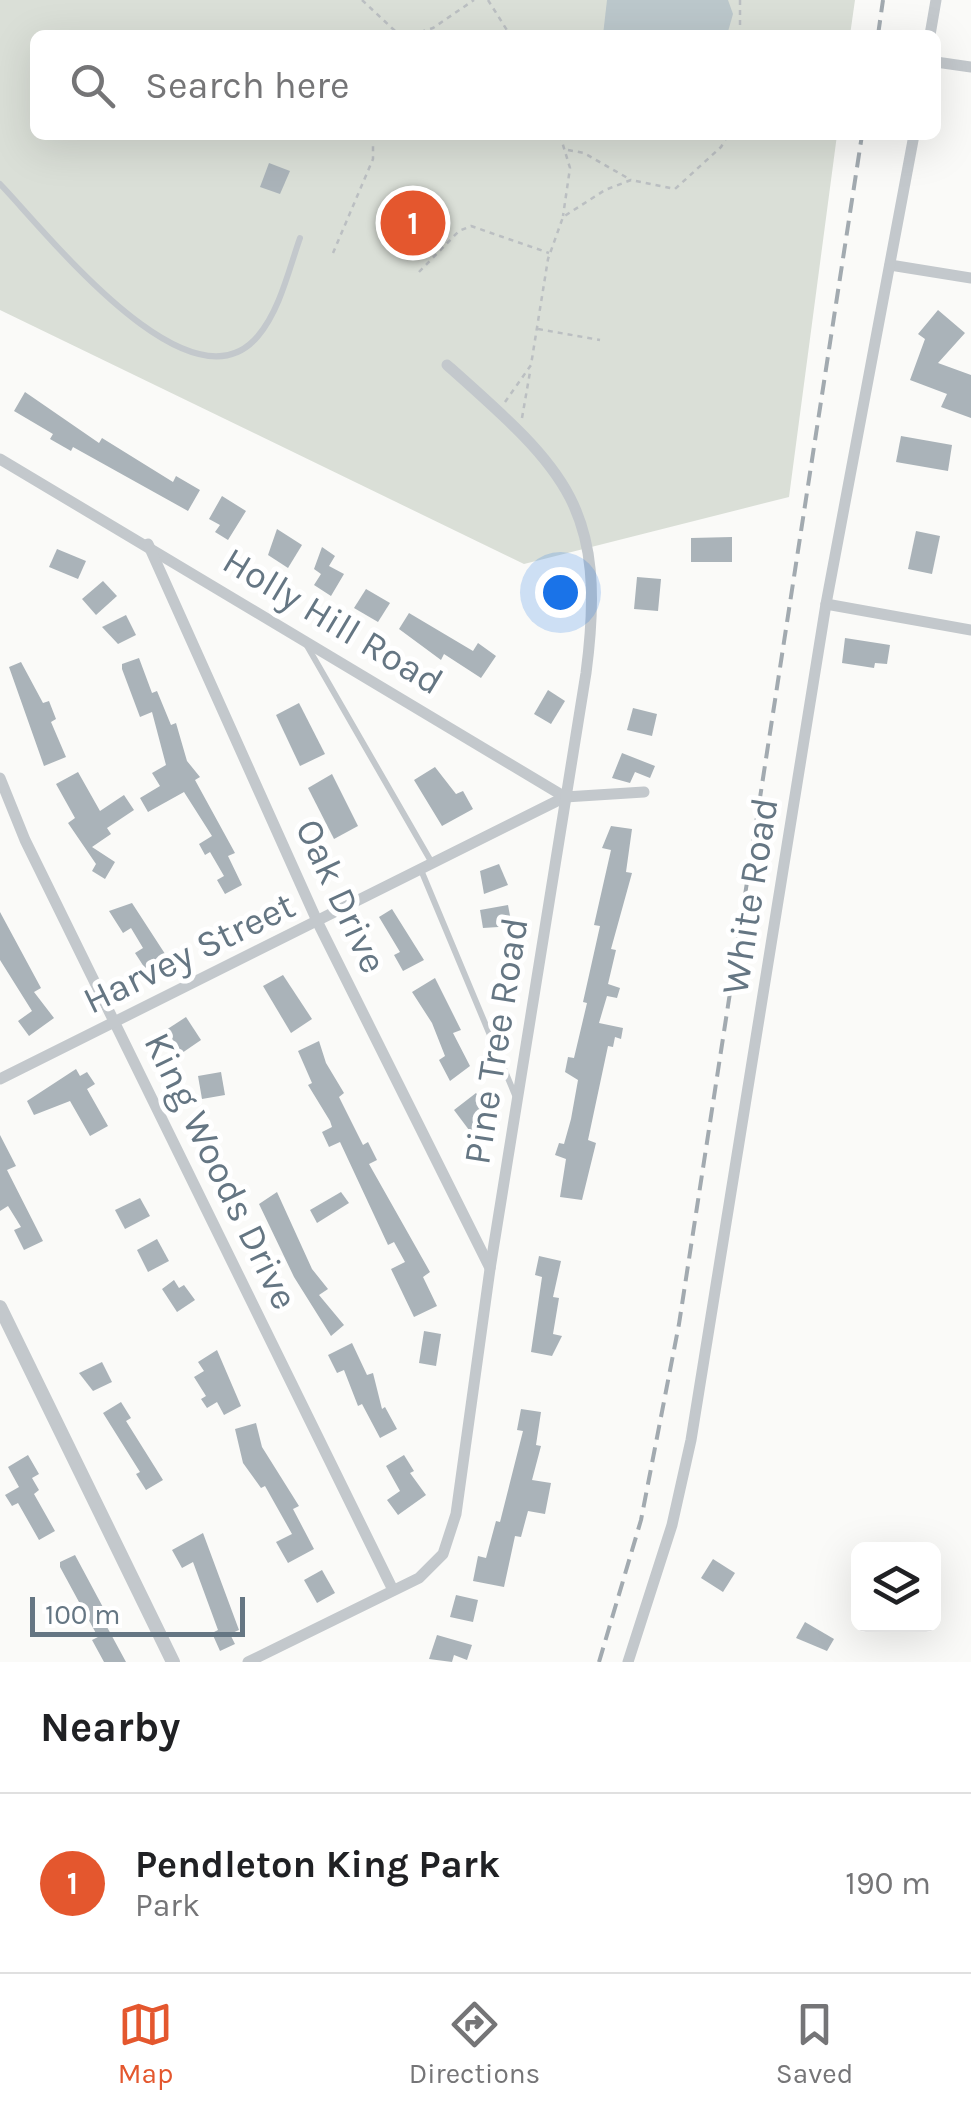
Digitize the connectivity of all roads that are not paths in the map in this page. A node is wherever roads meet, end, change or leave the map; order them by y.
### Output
1 (936, 0) edge
2 (931, 30) edge
3 (941, 63) edge
4 (971, 68) edge
5 (913, 140) edge
6 (0, 184) edge
7 (300, 238) dead end
8 (890, 265) junction
9 (971, 278) edge
10 (447, 366) dead end
11 (0, 460) edge
12 (148, 544) junction
13 (826, 604) junction
14 (971, 630) edge
15 (302, 636) junction
16 (0, 778) edge
17 (644, 792) dead end
18 (565, 797) junction
19 (427, 868) junction
20 (318, 923) junction
21 (115, 1023) junction
22 (0, 1079) edge
23 (517, 1100) junction
24 (490, 1269) junction
25 (0, 1307) edge
26 (394, 1590) junction
27 (173, 1662) edge
28 (248, 1662) edge
29 (628, 1662) edge

1 - 2 street
3 - 4 street
5 - 8 street, White Road
6 - 7 lane
8 - 9 street
8 - 13 street, White Road
10 - 18 street, Pine Tree Road
11 - 12 street, Holly Hill Road
12 - 15 street, Holly Hill Road
12 - 20 street, Oak Drive
13 - 14 street
13 - 29 street, White Road
15 - 18 street, Holly Hill Road
15 - 19 lane
16 - 21 street, King Woods Drive
17 - 18 street
18 - 19 street, Harvey Street
18 - 23 street, Pine Tree Road
19 - 20 street, Harvey Street
19 - 23 lane
20 - 21 street, Harvey Street
20 - 24 street, Oak Drive
21 - 22 street, Harvey Street
21 - 26 street, King Woods Drive
23 - 24 street, Pine Tree Road
24 - 26 street, Pine Tree Road
25 - 27 street
26 - 28 street, Pine Tree Road

